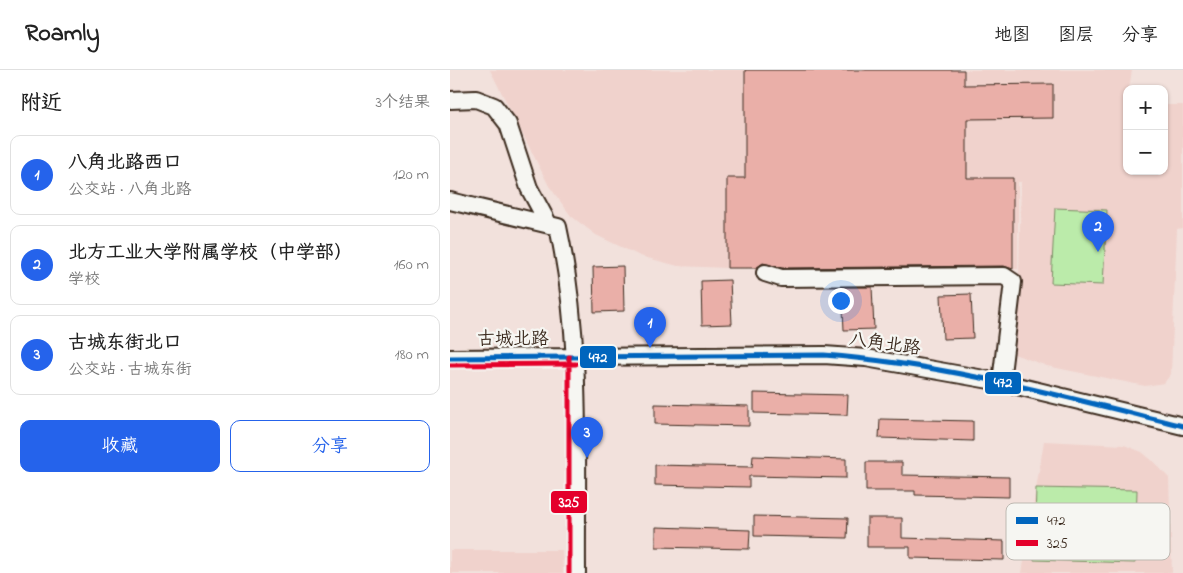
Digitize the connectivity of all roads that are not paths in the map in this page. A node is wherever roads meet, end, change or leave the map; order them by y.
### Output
1 (450, 100) edge
2 (450, 201) edge
3 (549, 226) junction
4 (765, 273) dead end
5 (576, 357) junction
6 (450, 358) edge
7 (1001, 382) junction
8 (1183, 426) edge
9 (577, 573) edge

1 - 3 street
2 - 3 street
3 - 5 street
4 - 7 street
5 - 6 street, 古城北路
5 - 7 street, 八角北路
5 - 9 street
7 - 8 street, 八角北路

